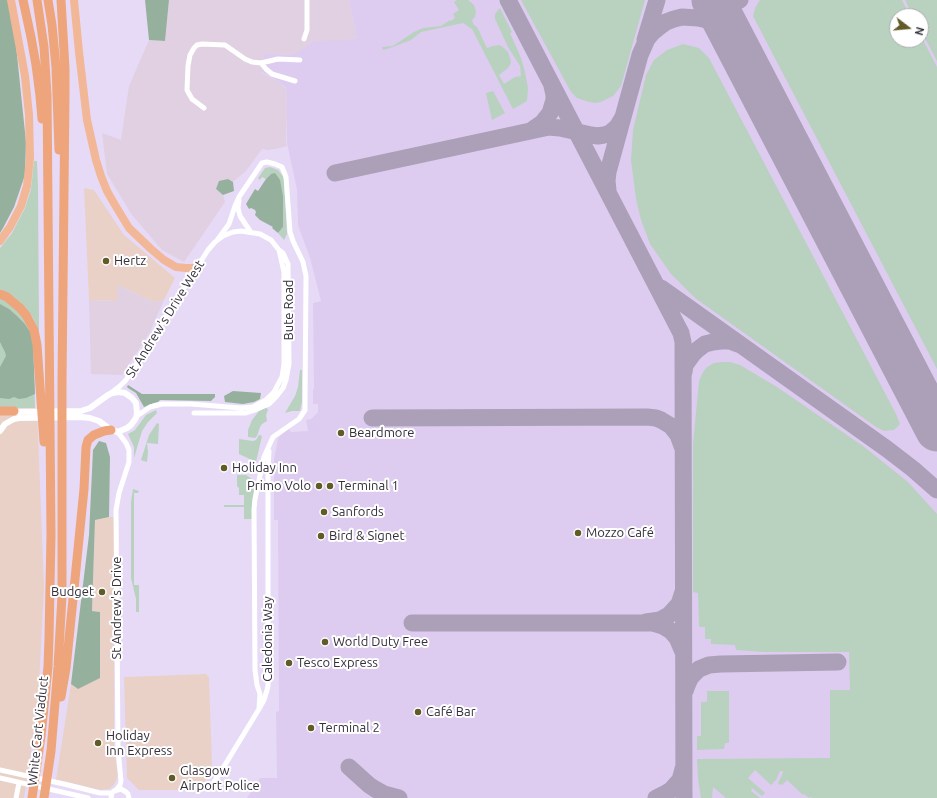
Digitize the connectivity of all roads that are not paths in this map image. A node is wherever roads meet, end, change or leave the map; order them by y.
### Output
1 (11, 0) edge
2 (23, 0) edge
3 (37, 0) edge
4 (48, 0) edge
5 (60, 0) edge
6 (74, 0) edge
7 (307, 0) edge
8 (304, 39) dead end
9 (300, 60) dead end
10 (261, 63) junction
11 (296, 81) dead end
12 (204, 108) dead end
13 (262, 163) joint
14 (239, 197) junction
15 (48, 202) junction
16 (250, 232) junction
17 (218, 239) junction
18 (0, 241) edge
19 (197, 268) junction
20 (62, 285) junction
21 (0, 294) edge
22 (286, 372) junction
23 (108, 394) junction
24 (45, 398) junction
25 (14, 411) joint
26 (0, 412) edge
27 (194, 413) dead end
28 (137, 416) junction
29 (0, 431) edge
30 (113, 431) junction
31 (270, 442) junction
32 (62, 667) junction
33 (259, 709) junction
34 (0, 770) edge
35 (0, 778) edge
36 (19, 783) junction
37 (206, 788) dead end
38 (117, 790) junction
39 (111, 796) edge
40 (16, 798) edge
41 (32, 798) edge
42 (44, 798) edge
43 (88, 798) edge
44 (129, 798) edge

1 - 18 highway
2 - 15 highway
3 - 15 highway
4 - 20 highway
5 - 20 highway
6 - 19 highway
7 - 8 street
9 - 10 street
10 - 11 street
10 - 12 street
13 - 14 street, St Andrew's Drive West
13 - 31 street, Caledonia Way
14 - 16 street
14 - 17 street, St Andrew's Drive West
15 - 24 highway
16 - 17 street, St Andrew's Drive West
16 - 22 street, Bute Road
17 - 19 street, St Andrew's Drive West
19 - 23 street, St Andrew's Drive West
20 - 32 highway
21 - 24 highway
22 - 27 street
22 - 28 street
23 - 25 street
23 - 28 street
24 - 41 highway, White Cart Viaduct
25 - 26 highway
28 - 30 street
29 - 30 street
30 - 32 highway
30 - 38 street, St Andrew's Drive
31 - 33 street, Caledonia Way
31 - 33 street, Caledonia Way
32 - 42 highway, White Cart Viaduct
33 - 37 street
34 - 39 street
35 - 36 street
36 - 40 street
36 - 43 street
38 - 39 street
38 - 44 street

